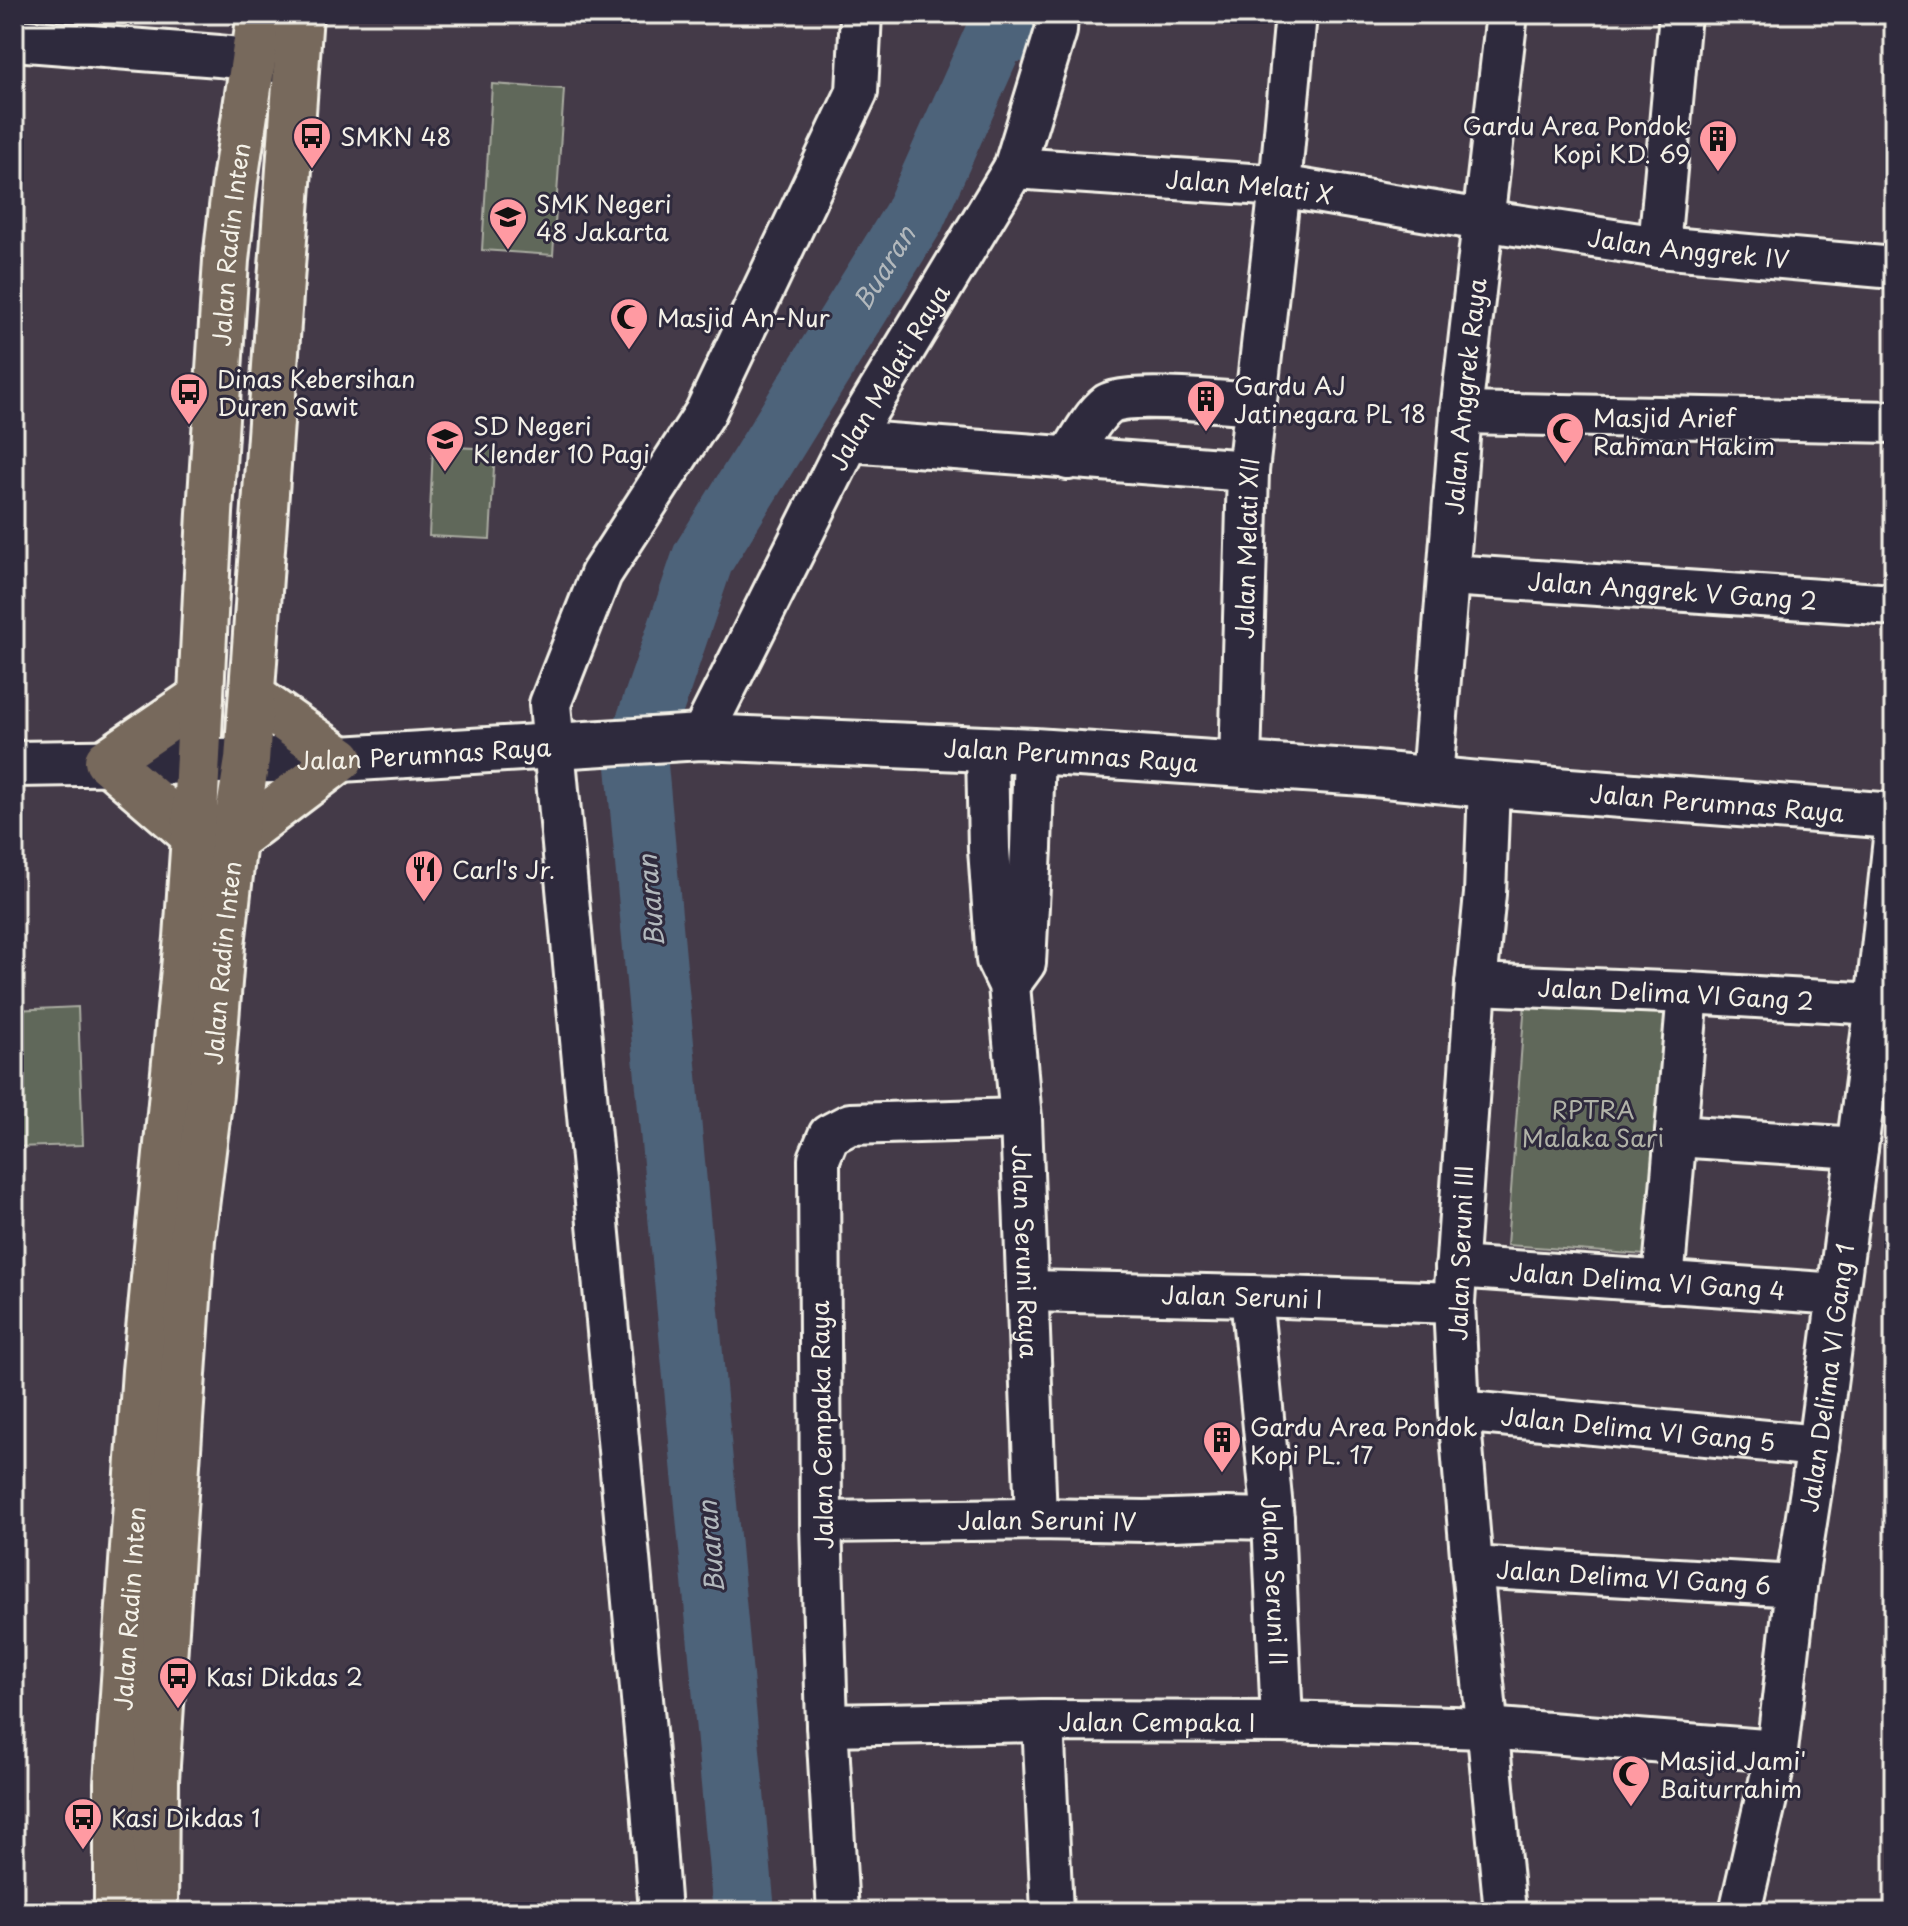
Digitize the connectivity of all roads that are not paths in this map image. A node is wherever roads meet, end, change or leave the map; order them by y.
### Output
1 (260, 14) edge
2 (300, 14) edge
3 (861, 14) edge
4 (1057, 14) edge
5 (1296, 14) edge
6 (1507, 14) edge
7 (1680, 14) edge
8 (14, 40) edge
9 (254, 60) junction
10 (297, 64) junction
11 (1014, 168) junction
12 (1280, 186) junction
13 (1482, 220) junction
14 (1659, 247) junction
15 (1894, 268) edge
16 (1255, 404) junction
17 (1461, 413) junction
18 (1894, 422) edge
19 (849, 441) junction
20 (1068, 459) junction
21 (1248, 471) junction
22 (1449, 575) junction
23 (1894, 605) edge
24 (252, 696) junction
25 (201, 697) junction
26 (690, 737) junction
27 (566, 745) junction
28 (987, 749) junction
29 (1034, 751) junction
30 (341, 759) junction
31 (247, 760) junction
32 (107, 761) junction
33 (198, 762) junction
34 (14, 764) edge
35 (1240, 766) junction
36 (1432, 779) junction
37 (1489, 785) junction
38 (1894, 816) edge
39 (214, 838) junction
40 (1894, 839) edge
41 (1476, 984) junction
42 (1009, 985) junction
43 (1688, 993) junction
44 (1876, 1004) junction
45 (1021, 1119) junction
46 (1676, 1136) junction
47 (1857, 1148) junction
48 (1663, 1282) junction
49 (1455, 1285) junction
50 (1028, 1291) junction
51 (1838, 1294) junction
52 (1251, 1296) junction
53 (1459, 1411) junction
54 (1818, 1446) junction
55 (1036, 1519) junction
56 (1273, 1519) junction
57 (821, 1522) junction
58 (1472, 1567) junction
59 (1796, 1586) junction
60 (1043, 1721) junction
61 (1282, 1722) junction
62 (827, 1725) junction
63 (1486, 1728) junction
64 (1777, 1751) junction
65 (117, 1912) edge
66 (155, 1912) edge
67 (660, 1912) edge
68 (838, 1912) edge
69 (1052, 1912) edge
70 (1505, 1912) edge
71 (1740, 1912) edge

1 - 9 main road, Jalan Radin Inten
2 - 10 main road, Jalan Radin Inten
3 - 27 street
4 - 11 street, Jalan Melati Raya
5 - 12 street, Jalan Melati XII
6 - 13 street, Jalan Anggrek Raya
7 - 14 street
8 - 9 street
9 - 10 street
9 - 25 main road, Jalan Radin Inten
10 - 24 main road, Jalan Radin Inten
11 - 12 street, Jalan Melati X
11 - 19 street, Jalan Melati Raya
12 - 13 street, Jalan Melati X
12 - 16 street, Jalan Melati XII
13 - 14 street, Jalan Anggrek IV
13 - 17 street, Jalan Anggrek Raya
14 - 15 street, Jalan Anggrek IV
16 - 20 street
16 - 21 street, Jalan Melati XII
17 - 18 street
17 - 22 street, Jalan Anggrek Raya
19 - 20 street
19 - 26 street, Jalan Melati Raya
20 - 21 street
21 - 35 street, Jalan Melati XII
22 - 23 street, Jalan Anggrek V Gang 2
22 - 36 street, Jalan Anggrek Raya
24 - 30 main road
24 - 31 main road, Jalan Radin Inten
25 - 32 main road
25 - 33 main road, Jalan Radin Inten
26 - 27 street, Jalan Perumnas Raya
26 - 28 street, Jalan Perumnas Raya
27 - 30 street, Jalan Perumnas Raya
27 - 67 street
28 - 29 street, Jalan Perumnas Raya
28 - 42 street, Jalan Seruni Raya
29 - 35 street, Jalan Perumnas Raya
29 - 42 street
30 - 31 street, Jalan Perumnas Raya
30 - 39 main road
31 - 33 street, Jalan Perumnas Raya
31 - 39 main road, Jalan Radin Inten
32 - 33 street, Jalan Perumnas Raya
32 - 34 street, Jalan Perumnas Raya
32 - 39 main road
33 - 39 main road, Jalan Radin Inten
35 - 36 street, Jalan Perumnas Raya
36 - 37 street, Jalan Perumnas Raya
37 - 38 street, Jalan Perumnas Raya
37 - 41 street, Jalan Seruni III
39 - 65 main road, Jalan Radin Inten
39 - 66 main road, Jalan Radin Inten
40 - 44 street, Jalan Delima VI Gang 1
41 - 43 street, Jalan Delima VI Gang 2
41 - 49 street, Jalan Seruni III
42 - 45 street, Jalan Seruni Raya
43 - 44 street, Jalan Delima VI Gang 2
43 - 46 street
44 - 47 street, Jalan Delima VI Gang 1
45 - 50 street, Jalan Seruni Raya
45 - 57 street, Jalan Cempaka Raya
46 - 47 street
46 - 48 street
47 - 51 street, Jalan Delima VI Gang 1
48 - 49 street, Jalan Delima VI Gang 4
48 - 51 street, Jalan Delima VI Gang 4
49 - 52 street, Jalan Seruni I
49 - 53 street, Jalan Seruni III
50 - 52 street, Jalan Seruni I
50 - 55 street, Jalan Seruni Raya
51 - 54 street, Jalan Delima VI Gang 1
52 - 56 street, Jalan Seruni II
53 - 54 street, Jalan Delima VI Gang 5
53 - 58 street, Jalan Seruni III
54 - 59 street, Jalan Delima VI Gang 1
55 - 56 street, Jalan Seruni IV
55 - 57 street, Jalan Seruni IV
56 - 61 street, Jalan Seruni II
57 - 62 street, Jalan Cempaka Raya
58 - 59 street, Jalan Delima VI Gang 6
58 - 63 street, Jalan Seruni III
59 - 64 street, Jalan Delima VI Gang 1
60 - 61 street, Jalan Cempaka I
60 - 62 street, Jalan Cempaka I
60 - 69 street
61 - 63 street, Jalan Cempaka I
62 - 68 street, Jalan Cempaka Raya
63 - 64 street, Jalan Cempaka I
63 - 70 street, Jalan Seruni III
64 - 71 street, Jalan Delima VI Gang 1

